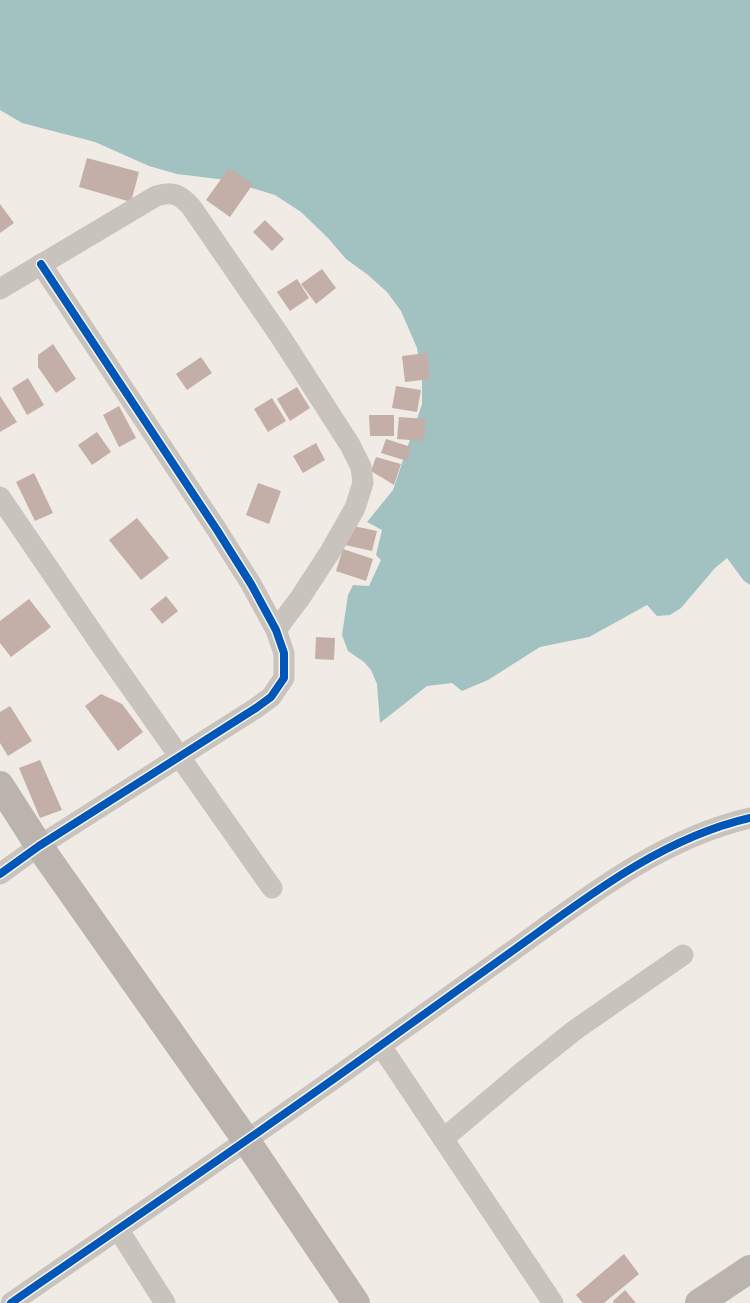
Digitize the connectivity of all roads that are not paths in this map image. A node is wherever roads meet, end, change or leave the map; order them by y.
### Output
1 (41, 264) junction
2 (0, 289) edge
3 (0, 497) edge
4 (276, 630) junction
5 (180, 755) junction
6 (0, 785) edge
7 (750, 818) edge
8 (39, 846) junction
9 (0, 874) edge
10 (272, 888) dead end
11 (683, 955) dead end
12 (381, 1046) junction
13 (443, 1139) junction
14 (246, 1140) junction
15 (118, 1228) junction
16 (750, 1269) edge
17 (11, 1303) edge
18 (166, 1303) edge
19 (356, 1303) edge
20 (553, 1303) edge
21 (699, 1303) edge

1 - 2 street
1 - 4 street
1 - 4 street
3 - 5 street
4 - 5 street
5 - 8 street
5 - 10 street
6 - 8 street
7 - 12 street
8 - 9 street
8 - 14 street
11 - 13 street
12 - 13 street
12 - 14 street
13 - 20 street
14 - 15 street
14 - 19 street
15 - 17 street
15 - 18 street
16 - 21 street

